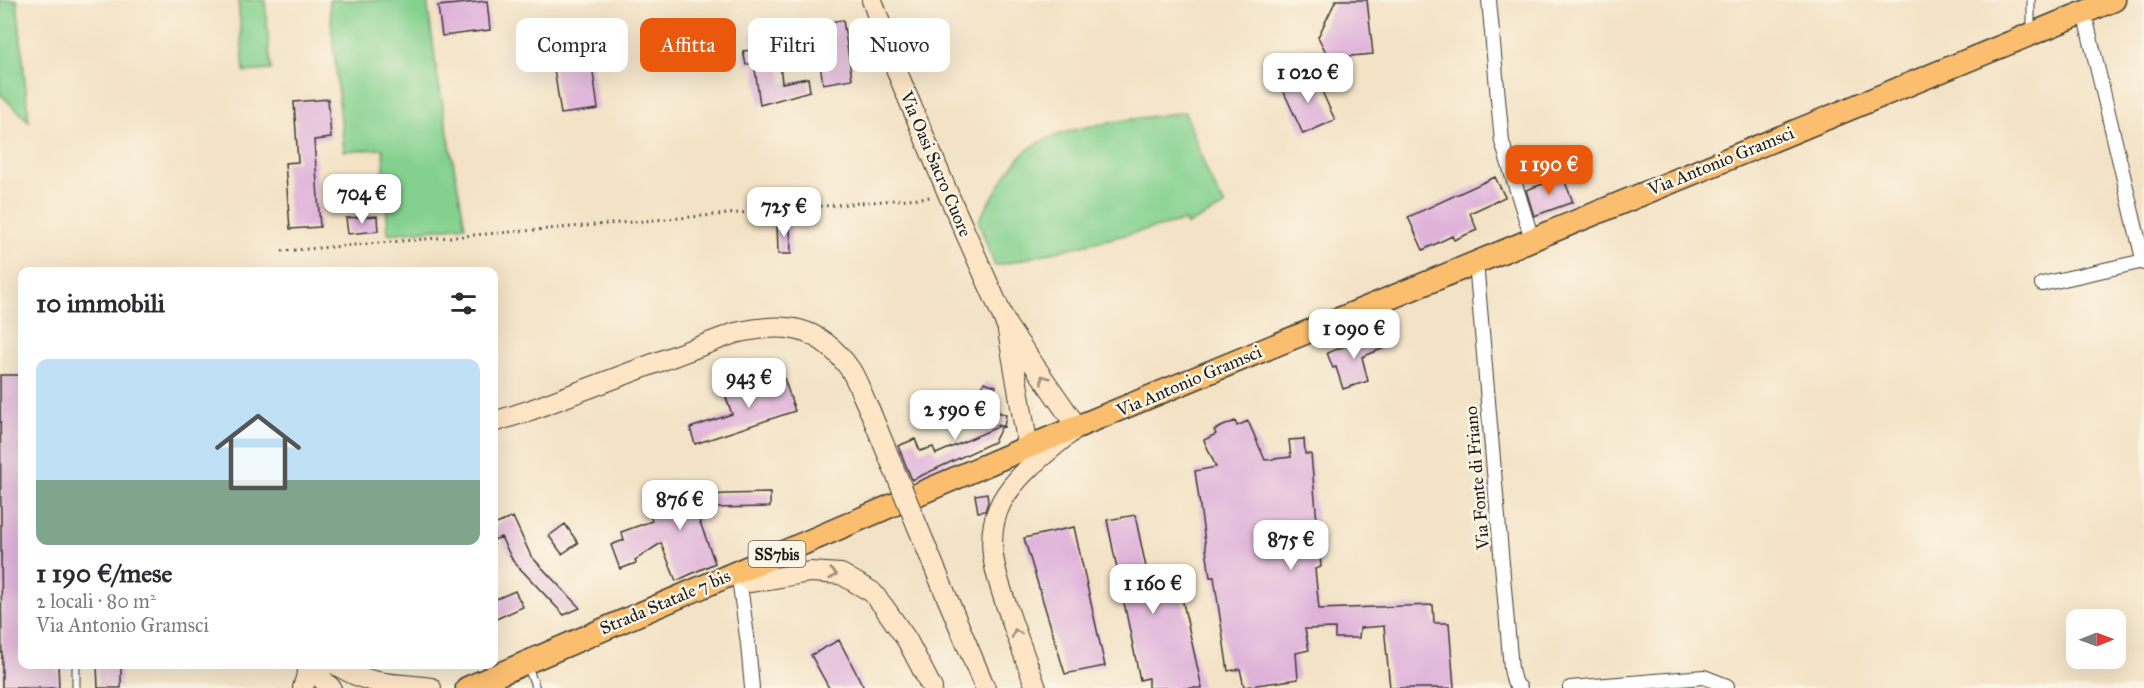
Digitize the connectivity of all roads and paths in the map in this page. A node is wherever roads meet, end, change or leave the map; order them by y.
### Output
1 (872, 0) edge
2 (1489, 0) edge
3 (2031, 0) edge
4 (2114, 0) edge
5 (2084, 12) junction
6 (2031, 34) junction
7 (949, 196) junction
8 (1532, 239) junction
9 (282, 251) dead end
10 (1476, 262) junction
11 (2144, 262) edge
12 (2042, 284) dead end
13 (1007, 326) junction
14 (498, 421) edge
15 (1077, 428) junction
16 (1029, 447) junction
17 (738, 571) junction
18 (526, 662) junction
19 (76, 669) edge
20 (309, 669) edge
21 (319, 669) edge
22 (345, 669) edge
23 (1727, 686) dead end
24 (76, 688) edge
25 (303, 688) edge
26 (331, 688) edge
27 (431, 688) edge
28 (467, 688) edge
29 (536, 688) edge
30 (752, 688) edge
31 (932, 688) edge
32 (985, 688) edge
33 (1036, 688) edge
34 (1520, 688) edge
35 (1569, 688) edge

1 - 7 street, Via Oasi Sacro Cuore
2 - 8 street
3 - 6 lane
4 - 5 main road, Via Antonio Gramsci / SS7bis
5 - 6 main road, Via Antonio Gramsci / SS7bis
5 - 11 street
6 - 8 main road, Via Antonio Gramsci / SS7bis
7 - 9 path
7 - 13 street, Via Oasi Sacro Cuore
8 - 10 main road, Via Antonio Gramsci / SS7bis
10 - 15 main road, Via Antonio Gramsci / SS7bis
10 - 34 street, Via Fonte di Friano
11 - 12 street
15 -> 13 street, Via Oasi Sacro Cuore
13 - 16 street, Via Oasi Sacro Cuore
14 - 32 street, bridge
15 - 16 main road, Via Antonio Gramsci / SS7bis
33 -> 15 street
16 - 17 main road, Strada Statale 7 bis / SS7bis
17 - 18 main road, Strada Statale 7 bis / SS7bis
17 - 30 street
17 -> 31 street
18 - 28 main road, Strada Statale 7 bis / SS7bis
18 - 29 lane
19 - 24 lane
20 - 25 street
21 - 26 street
22 - 27 street
23 - 35 street

